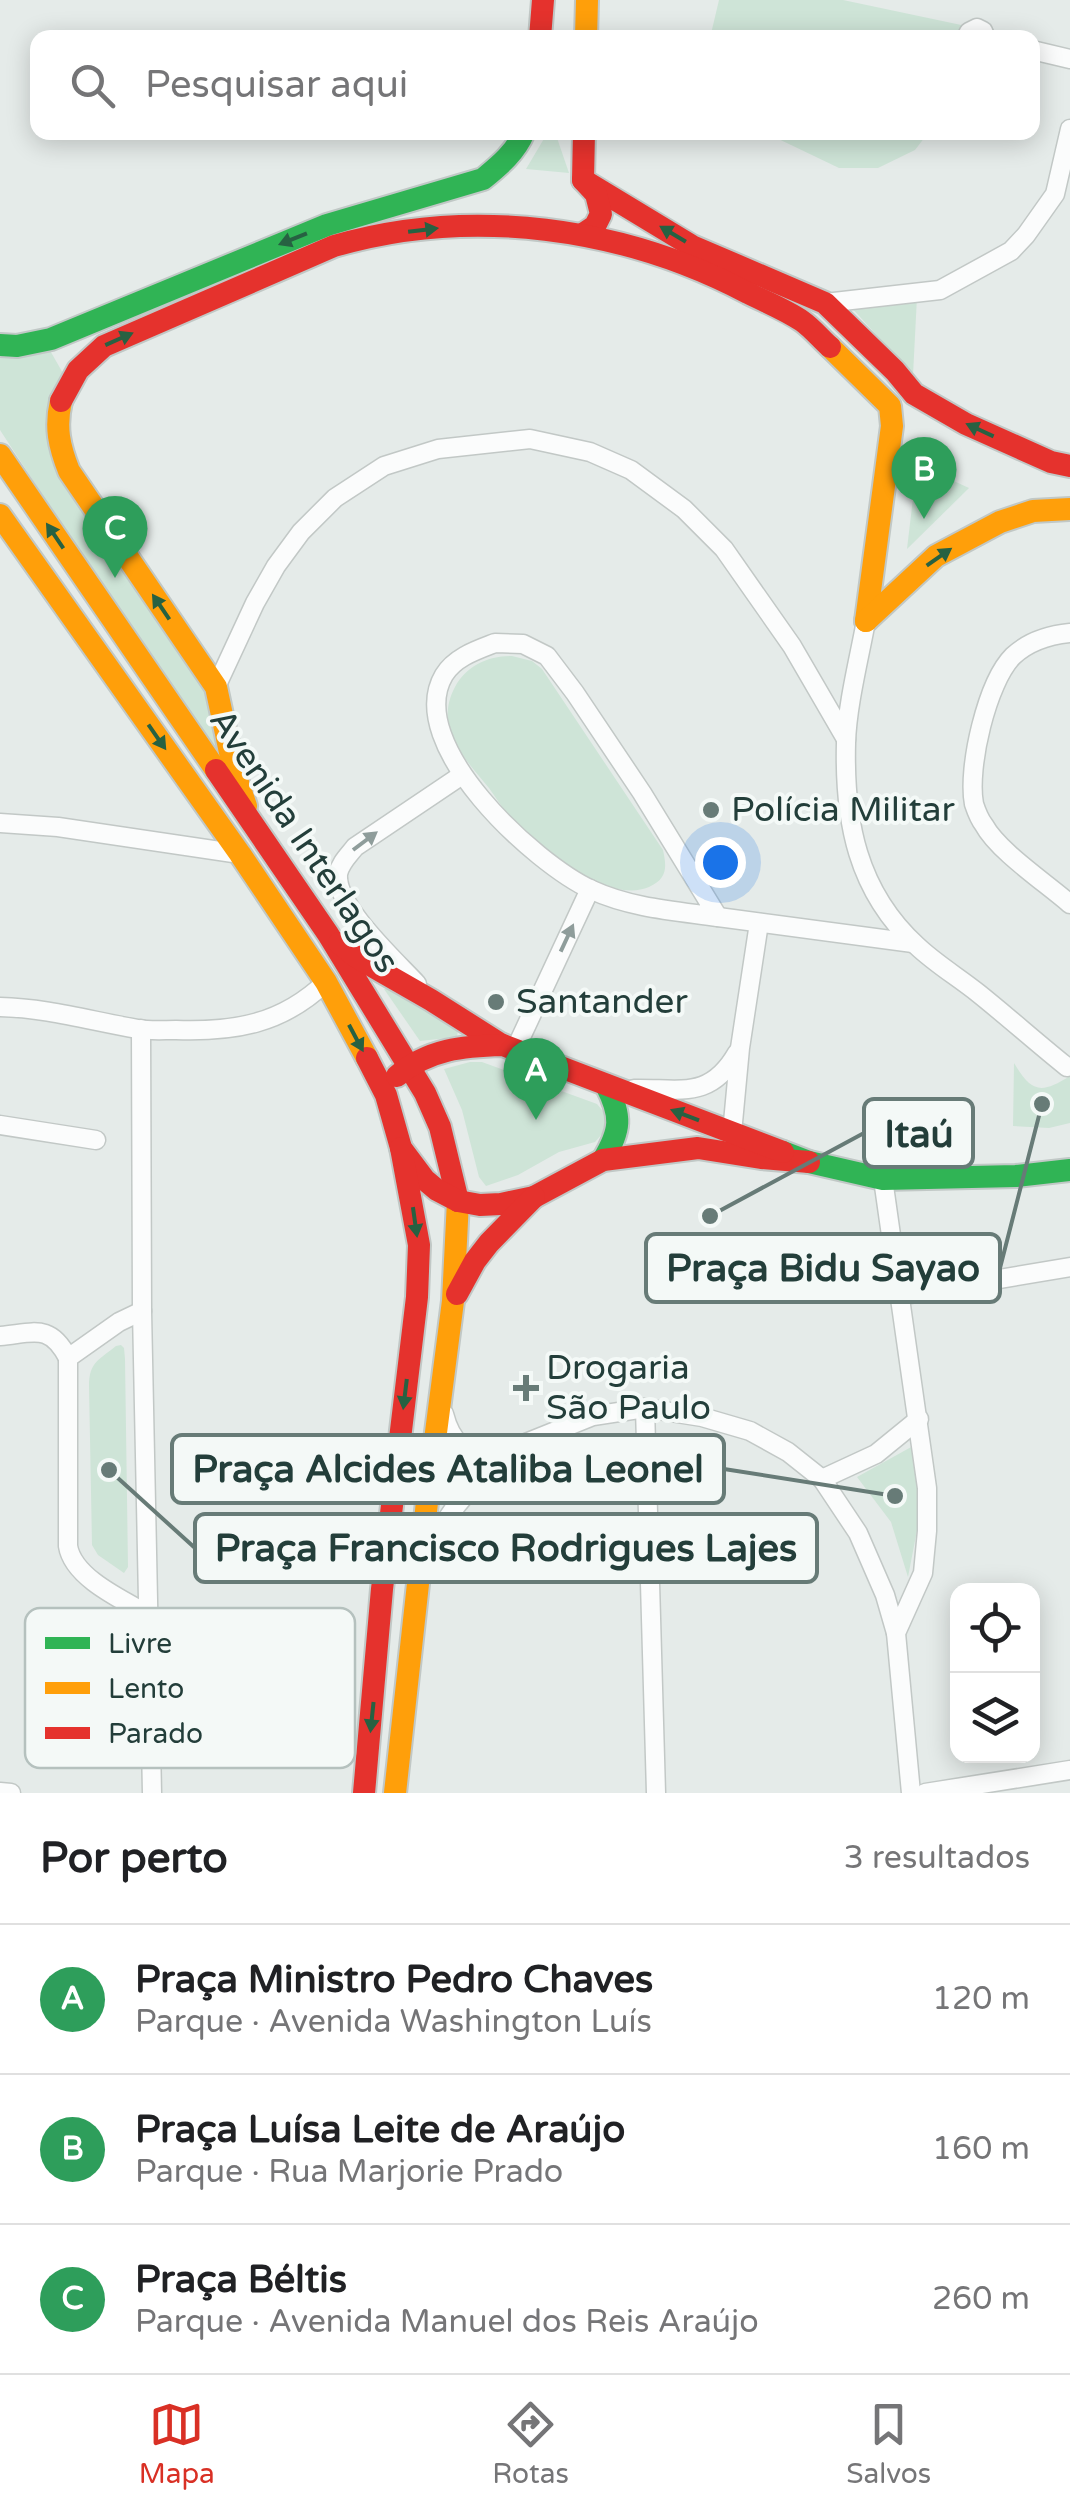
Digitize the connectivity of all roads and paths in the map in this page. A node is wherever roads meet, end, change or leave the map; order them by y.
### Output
1 (543, 0) edge
2 (587, 0) edge
3 (541, 30) edge
4 (586, 30) edge
5 (1040, 52) edge
6 (1070, 59) edge
7 (1070, 129) edge
8 (521, 140) edge
9 (584, 140) edge
10 (582, 180) junction
11 (1062, 198) edge
12 (584, 234) junction
13 (331, 235) junction
14 (825, 303) junction
15 (804, 322) junction
16 (51, 340) junction
17 (0, 345) edge
18 (72, 376) junction
19 (0, 455) edge
20 (1070, 466) edge
21 (1070, 509) edge
22 (0, 515) edge
23 (866, 622) junction
24 (1070, 632) edge
25 (216, 688) junction
26 (846, 739) junction
27 (462, 775) junction
28 (0, 822) edge
29 (254, 829) junction
30 (240, 854) junction
31 (590, 890) junction
32 (1070, 904) edge
33 (718, 917) junction
34 (759, 922) junction
35 (328, 934) junction
36 (913, 943) junction
37 (326, 982) junction
38 (431, 1000) junction
39 (0, 1007) edge
40 (141, 1029) junction
41 (509, 1048) junction
42 (740, 1048) junction
43 (408, 1066) junction
44 (1067, 1067) dead end
45 (612, 1087) junction
46 (386, 1095) junction
47 (0, 1125) edge
48 (732, 1133) junction
49 (96, 1140) dead end
50 (400, 1148) junction
51 (603, 1160) junction
52 (809, 1162) junction
53 (1070, 1170) edge
54 (884, 1179) junction
55 (534, 1197) junction
56 (458, 1201) junction
57 (1070, 1266) edge
58 (898, 1296) junction
59 (453, 1301) junction
60 (142, 1311) junction
61 (0, 1336) edge
62 (68, 1358) junction
63 (441, 1403) junction
64 (646, 1408) junction
65 (919, 1418) junction
66 (534, 1441) junction
67 (822, 1479) junction
68 (418, 1582) junction
69 (138, 1608) edge
70 (150, 1608) edge
71 (896, 1633) junction
72 (152, 1768) edge
73 (1070, 1770) edge
74 (0, 1792) edge
75 (11, 1793) edge
76 (152, 1793) edge
77 (364, 1793) edge
78 (396, 1793) edge
79 (656, 1793) edge
80 (911, 1793) edge
81 (926, 1793) edge

1 - 3 main road
2 - 4 main road
5 - 6 street
7 - 11 street
8 - 13 main road
9 - 10 main road
10 - 12 main road
14 -> 10 main road
11 - 14 street
13 -> 12 main road
12 - 15 main road
13 -> 16 main road
18 -> 13 main road
14 - 15 main road
20 -> 14 main road
15 - 23 main road
16 - 17 main road
16 - 18 main road
25 -> 18 main road
29 -> 19 main road, Avenida Interlagos
23 -> 21 main road
22 -> 30 main road, Avenida Interlagos
23 - 26 street
24 - 32 street
25 - 26 street
25 - 29 main road
26 - 36 street
27 - 31 street
27 - 33 street
38 -> 27 street
28 - 30 street
29 - 35 main road, Avenida Interlagos
30 - 37 main road, Avenida Interlagos
31 - 33 street
41 -> 31 street
33 - 34 street
34 - 36 street
34 - 42 street
35 - 38 main road
35 - 43 main road, Avenida Interlagos
36 - 44 street
37 - 40 street
37 -> 46 main road, Avenida Interlagos
38 - 41 main road
39 - 40 street
40 - 60 street
41 - 43 main road
41 - 45 main road
42 - 45 street
42 - 48 street
43 - 46 main road
43 - 56 main road, Avenida Interlagos
48 -> 45 main road
45 - 51 main road
46 - 50 main road, Avenida Interlagos
47 - 49 street
48 - 52 main road
50 - 56 main road
50 -> 77 main road, Avenida Interlagos
51 - 52 main road
51 - 55 main road
52 - 54 main road
53 - 54 main road
54 - 58 street
55 - 56 main road
55 - 59 main road
56 - 59 main road, Avenida Interlagos
57 - 58 street
58 - 65 street
59 - 63 main road, Avenida Interlagos
60 - 62 street
60 - 70 street
61 - 62 street
62 - 69 street
63 - 66 street
63 - 68 main road, Avenida Interlagos
64 - 66 street
64 - 67 street
64 - 79 street
65 - 67 street
65 - 71 street
66 - 68 street
67 - 71 street
68 - 78 main road, Avenida Interlagos
71 - 80 street
72 - 76 street
73 - 81 street
74 - 75 street

